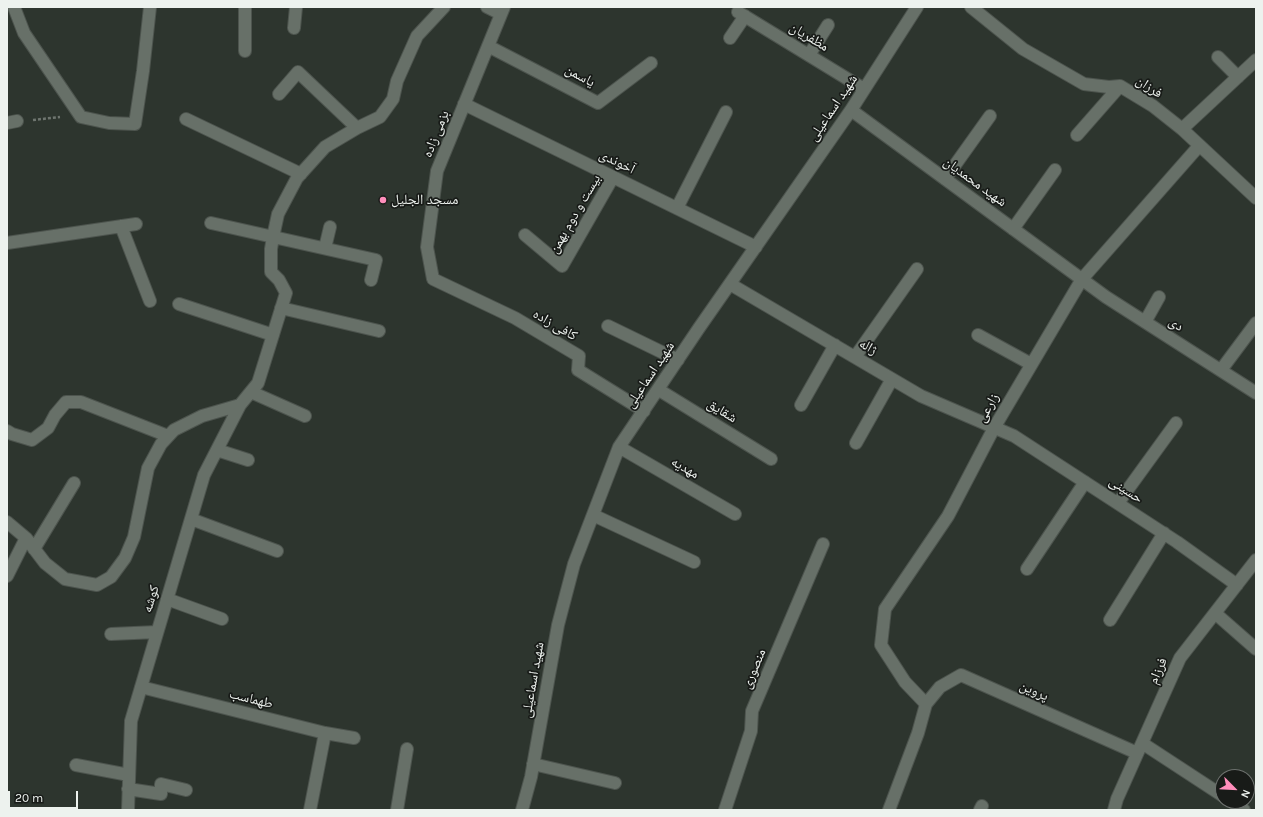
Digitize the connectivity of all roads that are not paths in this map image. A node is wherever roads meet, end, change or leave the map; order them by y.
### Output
1 (14, 7) edge
2 (150, 7) edge
3 (245, 7) edge
4 (296, 7) edge
5 (434, 7) edge
6 (444, 7) edge
7 (487, 7) edge
8 (917, 7) edge
9 (970, 7) edge
10 (503, 11) edge
11 (13, 21) edge
12 (428, 24) junction
13 (828, 25) dead end
14 (294, 28) dead end
15 (730, 38) dead end
16 (488, 46) junction
17 (245, 51) dead end
18 (809, 55) junction
19 (1218, 57) dead end
20 (1256, 60) edge
21 (651, 63) dead end
22 (1238, 77) junction
23 (1120, 86) junction
24 (864, 89) junction
25 (279, 94) dead end
26 (464, 104) junction
27 (851, 110) junction
28 (726, 112) dead end
29 (990, 116) dead end
30 (186, 119) dead end
31 (356, 128) junction
32 (1182, 129) junction
33 (1077, 135) dead end
34 (1199, 146) junction
35 (1055, 170) dead end
36 (301, 174) junction
37 (613, 177) junction
38 (945, 179) junction
39 (1256, 198) edge
40 (677, 208) junction
41 (212, 223) dead end
42 (136, 224) dead end
43 (121, 226) junction
44 (330, 227) dead end
45 (1013, 229) junction
46 (525, 236) dead end
47 (273, 237) junction
48 (7, 243) edge
49 (756, 247) junction
50 (325, 248) junction
51 (917, 269) dead end
52 (433, 279) joint
53 (1082, 279) junction
54 (371, 280) dead end
55 (730, 284) junction
56 (1159, 297) dead end
57 (150, 301) dead end
58 (180, 304) dead end
59 (281, 308) junction
60 (1145, 322) junction
61 (1256, 323) edge
62 (608, 326) dead end
63 (379, 331) dead end
64 (978, 335) dead end
65 (273, 336) junction
66 (835, 345) junction
67 (855, 357) junction
68 (678, 360) junction
69 (1031, 364) junction
70 (1221, 370) junction
71 (892, 379) junction
72 (659, 390) junction
73 (250, 392) junction
74 (1256, 393) edge
75 (801, 404) dead end
76 (240, 405) junction
77 (644, 411) junction
78 (305, 416) dead end
79 (1176, 423) dead end
80 (994, 428) junction
81 (7, 431) edge
82 (168, 436) junction
83 (856, 443) dead end
84 (619, 447) junction
85 (217, 450) junction
86 (770, 458) dead end
87 (248, 460) dead end
88 (1085, 482) junction
89 (74, 483) dead end
90 (1118, 503) junction
91 (735, 514) dead end
92 (593, 515) junction
93 (191, 519) junction
94 (7, 522) edge
95 (1164, 533) junction
96 (26, 538) junction
97 (823, 544) dead end
98 (34, 548) junction
99 (277, 551) dead end
100 (1256, 560) edge
101 (694, 562) dead end
102 (1027, 569) dead end
103 (7, 576) edge
104 (1237, 585) junction
105 (167, 599) junction
106 (1215, 614) junction
107 (222, 619) dead end
108 (1110, 620) dead end
109 (157, 632) junction
110 (111, 634) dead end
111 (1256, 649) edge
112 (141, 687) junction
113 (926, 704) junction
114 (325, 733) junction
115 (354, 738) dead end
116 (1140, 748) junction
117 (407, 749) dead end
118 (533, 764) junction
119 (76, 765) dead end
120 (129, 775) junction
121 (615, 783) dead end
122 (128, 788) junction
123 (186, 790) dead end
124 (1215, 791) edge
125 (128, 810) edge
126 (310, 810) edge
127 (397, 810) edge
128 (522, 810) edge
129 (724, 810) edge
130 (891, 810) edge
131 (1114, 810) edge

1 - 11 street
2 - 11 street
3 - 17 street
4 - 14 street
5 - 12 street
6 - 12 street
7 - 10 street
8 - 24 street, شهید اسماعیلی
9 - 23 street, فرزان
10 - 16 street, بزمی زاده
12 - 31 street
13 - 18 street
15 - 18 street, مظفریان
16 - 21 street, یاسمن
16 - 26 street, بزمی زاده
18 - 24 street, مظفریان
19 - 22 street
20 - 22 street
22 - 32 street
23 - 32 street, فرزان
23 - 33 street
24 - 27 street, شهید اسماعیلی
25 - 31 street
26 - 37 street, آخوندی
26 - 52 street, بزمی زاده
27 - 38 street, شهید محمدیان
27 - 49 street, شهید اسماعیلی
28 - 40 street
29 - 38 street
30 - 36 street
31 - 36 street
32 - 34 street, فرزان
34 - 39 street, فرزان
34 - 53 street, زارعی
35 - 45 street
36 - 47 street
37 - 40 street, آخوندی
37 - 46 street, بیست و دوم بهمن
38 - 45 street, شهید محمدیان
40 - 49 street, آخوندی
41 - 47 street
42 - 43 street
43 - 48 street
43 - 57 street
44 - 50 street
45 - 53 street, شهید محمدیان
47 - 50 street
47 - 59 street, کوشه
49 - 55 street, شهید اسماعیلی
50 - 54 street
51 - 67 street
52 - 77 street, کافی زاده
53 - 60 street, دی
53 - 69 street, زارعی
55 - 66 street, ژاله
55 - 68 street, شهید اسماعیلی
56 - 60 street
58 - 65 street
59 - 63 street
59 - 65 street, کوشه
60 - 70 street, دی
61 - 70 street
62 - 68 street
64 - 69 street
65 - 73 street, کوشه
66 - 67 street, ژاله
66 - 75 street
67 - 71 street, ژاله
68 - 72 street, شهید اسماعیلی
69 - 80 street, زارعی
70 - 74 street, دی
71 - 80 street, ژاله
71 - 83 street
72 - 77 street, شهید اسماعیلی
72 - 86 street, شقایق
73 - 76 street, کوشه
73 - 78 street
76 - 82 street
76 - 85 street, کوشه
77 - 84 street, شهید اسماعیلی
79 - 90 street
80 - 88 street, حسینی
80 - 113 street, زارعی
81 - 82 street
82 - 98 street
84 - 91 street, مهدیه
84 - 92 street, شهید اسماعیلی
85 - 87 street
85 - 93 street, کوشه
88 - 90 street, حسینی
88 - 102 street
89 - 98 street
90 - 95 street, حسینی
92 - 101 street
92 - 118 street, شهید اسماعیلی
93 - 99 street
93 - 105 street, کوشه
94 - 96 street
95 - 104 street, حسینی
95 - 108 street
96 - 98 street
96 - 103 street
97 - 129 street, منصوری
100 - 104 street, فرزام
104 - 106 street, فرزام
105 - 107 street
105 - 109 street, کوشه
106 - 111 street
106 - 116 street, فرزام
109 - 110 street
109 - 112 street, کوشه
112 - 114 street, طهماسب
112 - 120 street, کوشه
113 - 116 street, پروین
113 - 130 street
114 - 115 street, طهماسب
114 - 126 street
116 - 124 street
116 - 131 street, فرزام
117 - 127 street
118 - 121 street
118 - 128 street, شهید اسماعیلی
119 - 120 street
120 - 122 street, کوشه
122 - 123 street
122 - 125 street, کوشه

